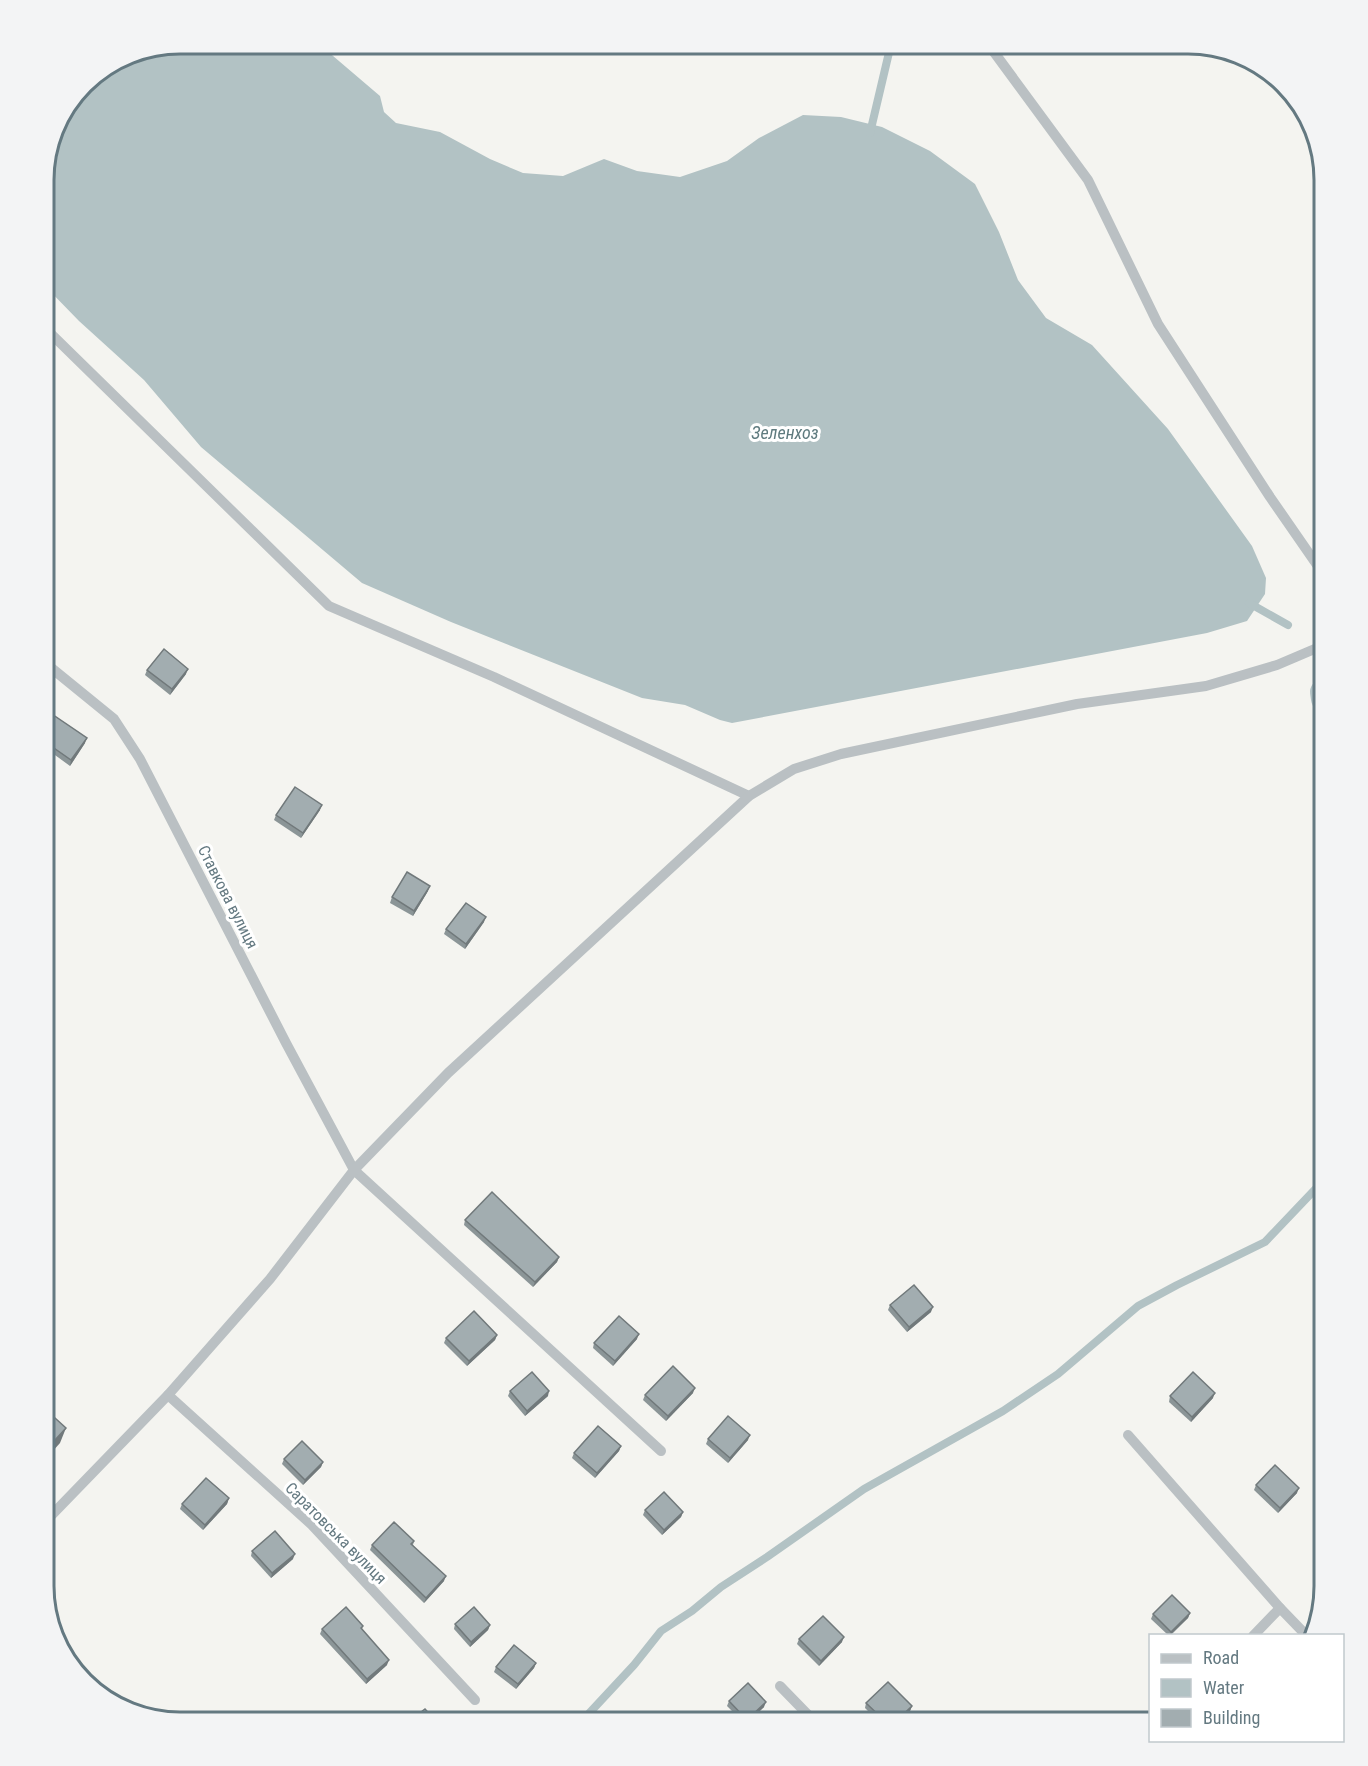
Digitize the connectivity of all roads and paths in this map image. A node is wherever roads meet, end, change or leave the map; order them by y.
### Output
1 (995, 54) edge
2 (54, 337) edge
3 (1314, 561) edge
4 (1314, 649) edge
5 (54, 670) edge
6 (749, 796) junction
7 (354, 1170) junction
8 (168, 1395) junction
9 (1128, 1435) dead end
10 (661, 1451) dead end
11 (54, 1513) edge
12 (1280, 1608) junction
13 (1305, 1633) edge
14 (1254, 1634) edge
15 (780, 1686) dead end
16 (476, 1700) dead end
17 (805, 1712) edge

1 - 3 street
2 - 6 street
4 - 6 street
5 - 7 street, Ставкова вулиця
6 - 7 street
7 - 8 street
7 - 10 street
8 - 11 street
8 - 16 street, Саратовська вулиця
9 - 12 street
12 - 13 street
12 - 14 street
15 - 17 street

